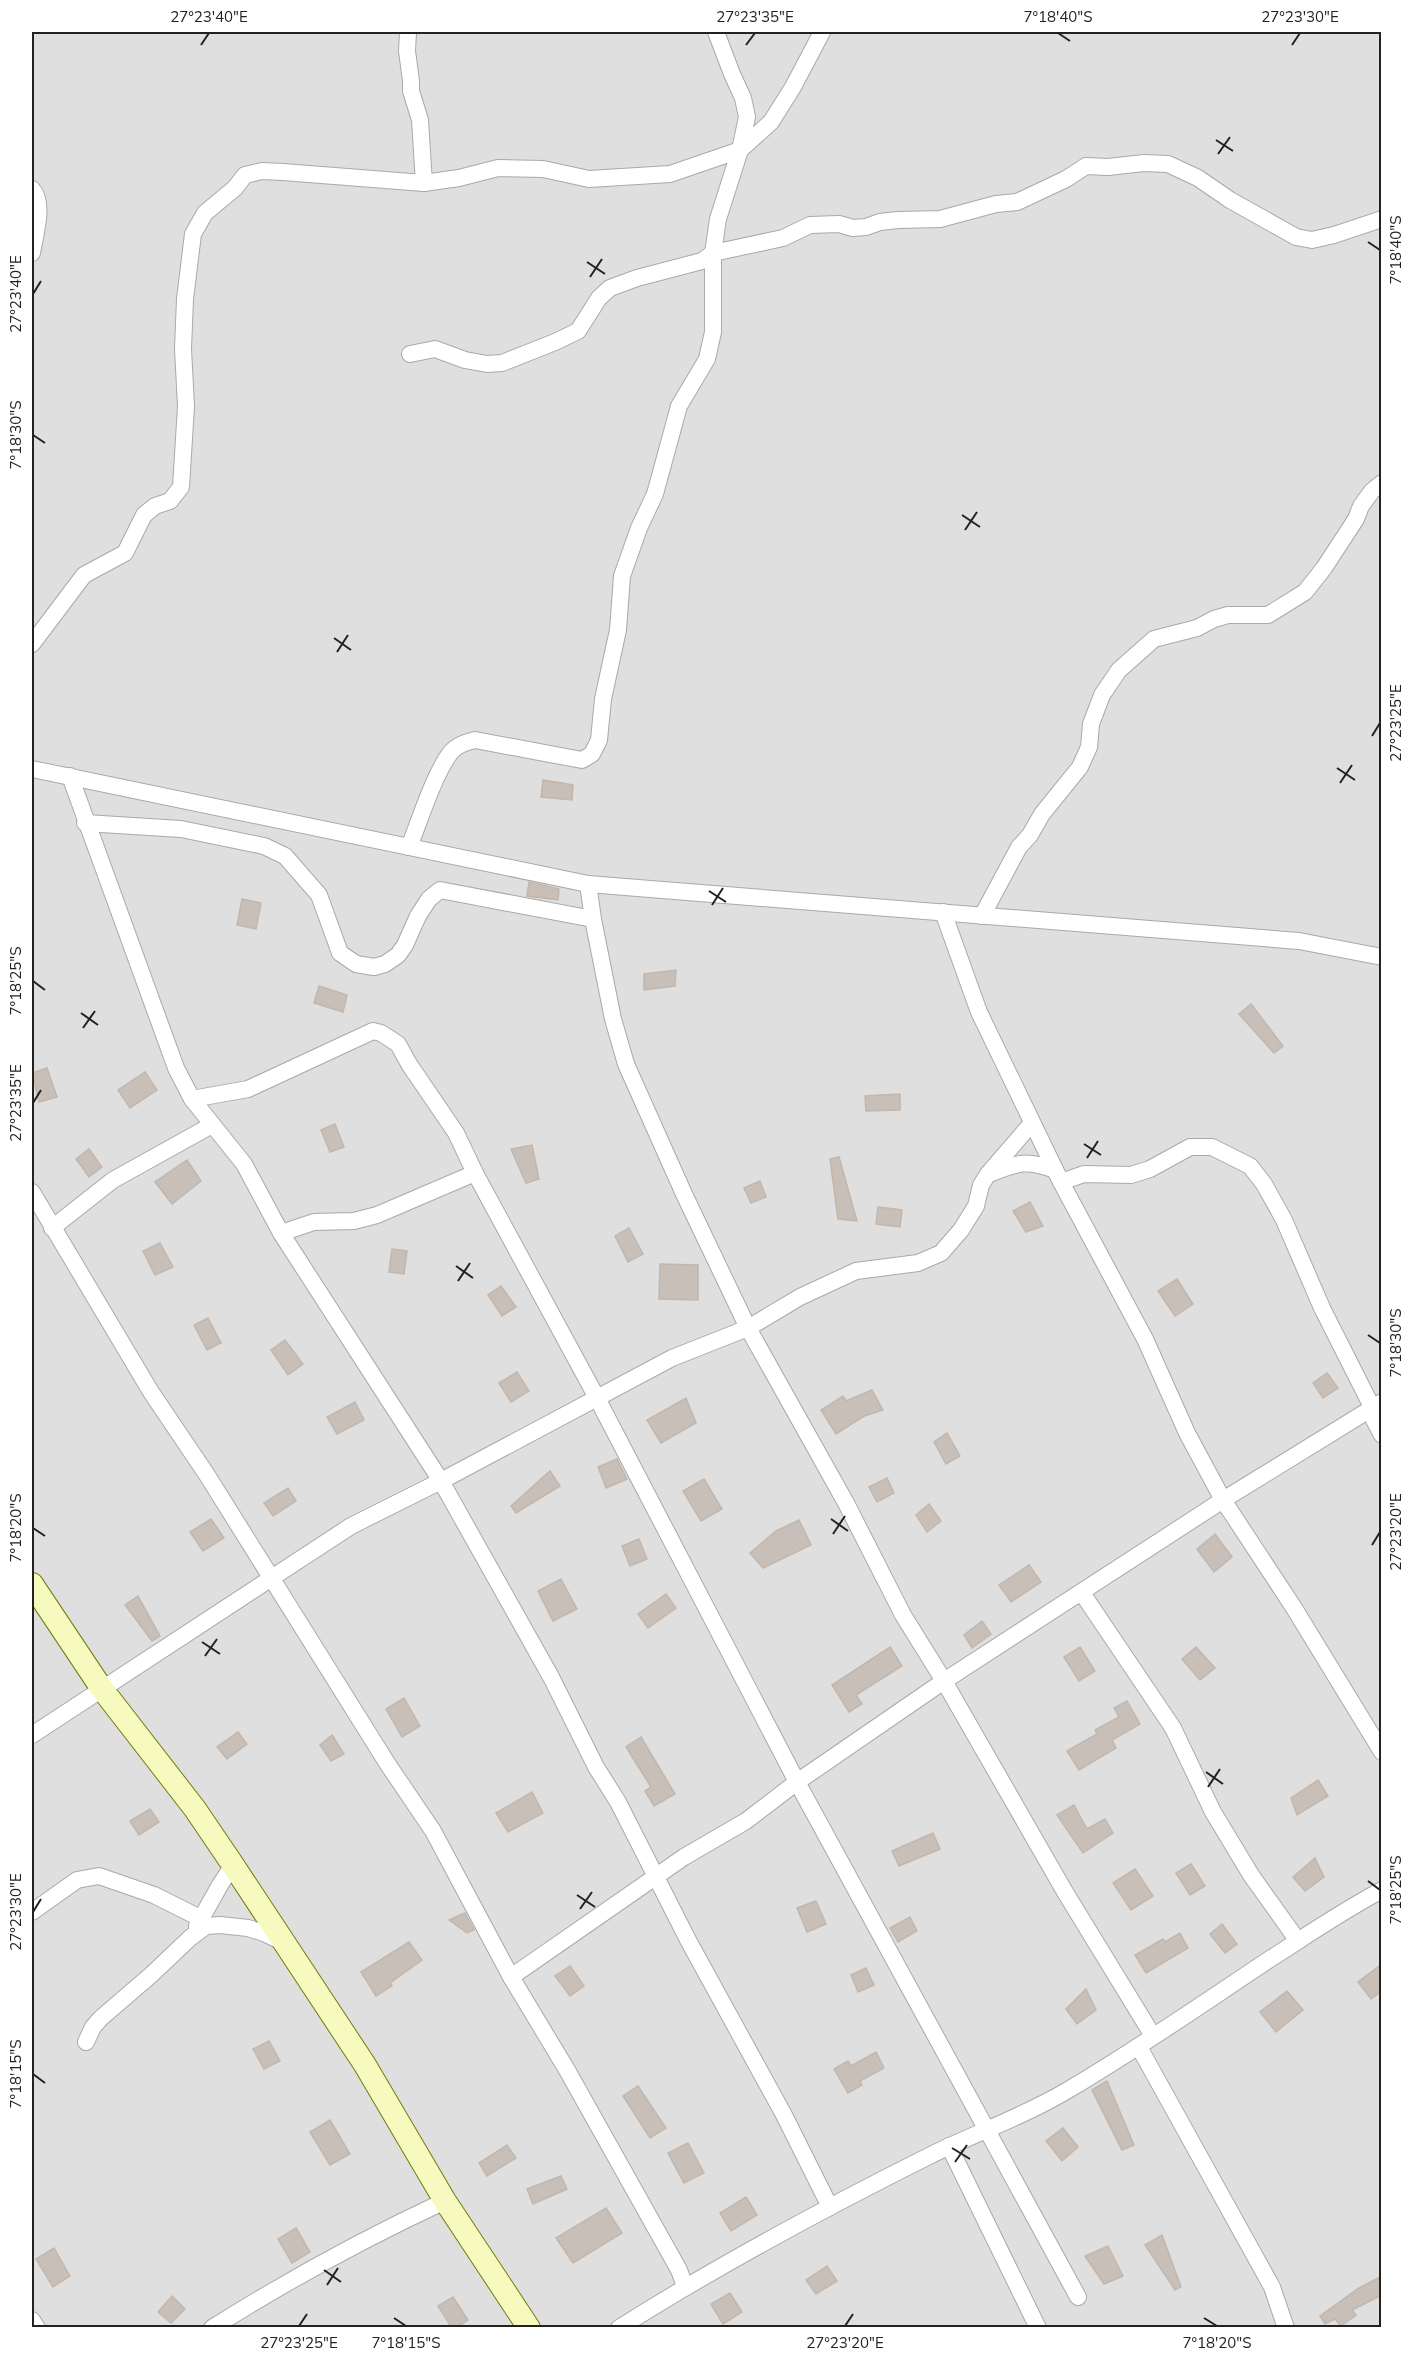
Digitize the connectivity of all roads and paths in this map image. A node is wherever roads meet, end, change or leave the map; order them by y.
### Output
1 (408, 32) edge
2 (716, 32) edge
3 (822, 32) edge
4 (740, 150) junction
5 (424, 183) junction
6 (32, 189) edge
7 (1382, 219) edge
8 (32, 253) edge
9 (713, 253) junction
10 (410, 354) dead end
11 (1382, 483) edge
12 (32, 644) edge
13 (32, 769) edge
14 (69, 776) junction
15 (85, 823) junction
16 (409, 847) junction
17 (588, 884) junction
18 (943, 912) junction
19 (982, 916) junction
20 (593, 919) junction
21 (1382, 957) edge
22 (192, 1099) junction
23 (1032, 1123) junction
24 (212, 1125) junction
25 (475, 1173) junction
26 (988, 1174) junction
27 (1058, 1176) junction
28 (32, 1192) edge
29 (52, 1228) junction
30 (280, 1233) junction
31 (747, 1328) junction
32 (597, 1398) junction
33 (1377, 1404) edge
34 (1382, 1435) edge
35 (441, 1481) junction
36 (1223, 1500) junction
37 (271, 1577) junction
38 (32, 1584) edge
39 (1082, 1593) junction
40 (944, 1681) junction
41 (102, 1689) junction
42 (32, 1735) edge
43 (1382, 1752) edge
44 (797, 1782) junction
45 (233, 1865) junction
46 (656, 1876) junction
47 (1382, 1890) edge
48 (32, 1912) edge
49 (202, 1919) junction
50 (190, 1938) junction
51 (1298, 1941) junction
52 (286, 1943) junction
53 (511, 1977) junction
54 (1153, 2036) junction
55 (86, 2042) dead end
56 (1139, 2047) junction
57 (984, 2129) junction
58 (949, 2146) junction
59 (445, 2201) junction
60 (830, 2207) junction
61 (686, 2286) junction
62 (1078, 2297) dead end
63 (32, 2320) edge
64 (37, 2328) edge
65 (212, 2328) edge
66 (530, 2328) edge
67 (619, 2328) edge
68 (1038, 2328) edge
69 (1286, 2328) edge

1 - 5 street
2 - 4 street
3 - 4 street
4 - 5 street
4 - 9 street
5 - 12 street
6 - 8 street
7 - 9 street
9 - 10 street
9 - 16 street
11 - 19 street
13 - 14 street
14 - 15 street
14 - 16 street
15 - 20 street
15 - 22 street
16 - 17 street
17 - 18 street
17 - 20 street
18 - 19 street
18 - 23 street
19 - 21 street
20 - 31 street
22 - 24 street
22 - 25 street
23 - 26 street
23 - 27 street
24 - 29 street
24 - 30 street
25 - 30 street
25 - 32 street
26 - 27 street
26 - 31 street
27 - 33 street
27 - 36 street
28 - 29 street
29 - 37 street
30 - 35 street
31 - 32 street
31 - 40 street
32 - 35 street
32 - 44 street
33 - 34 street
33 - 36 street
35 - 37 street
35 - 46 street
36 - 39 street
36 - 43 street
37 - 41 street
37 - 53 street
38 - 41 main road
39 - 40 street
39 - 51 street
40 - 44 street
40 - 54 street
41 - 42 street
41 - 45 main road
44 - 46 street
44 - 57 street
45 - 49 street
45 - 52 main road
46 - 53 street
46 - 60 street
47 - 51 street
48 - 49 street
49 - 50 street
50 - 52 street
50 - 55 street
51 - 54 street
52 - 59 main road
53 - 61 street
54 - 56 street
56 - 57 street
56 - 69 street
57 - 58 street
57 - 62 street
58 - 60 street
58 - 68 street
59 - 65 street
59 - 66 main road
60 - 61 street
61 - 67 street
63 - 64 street

